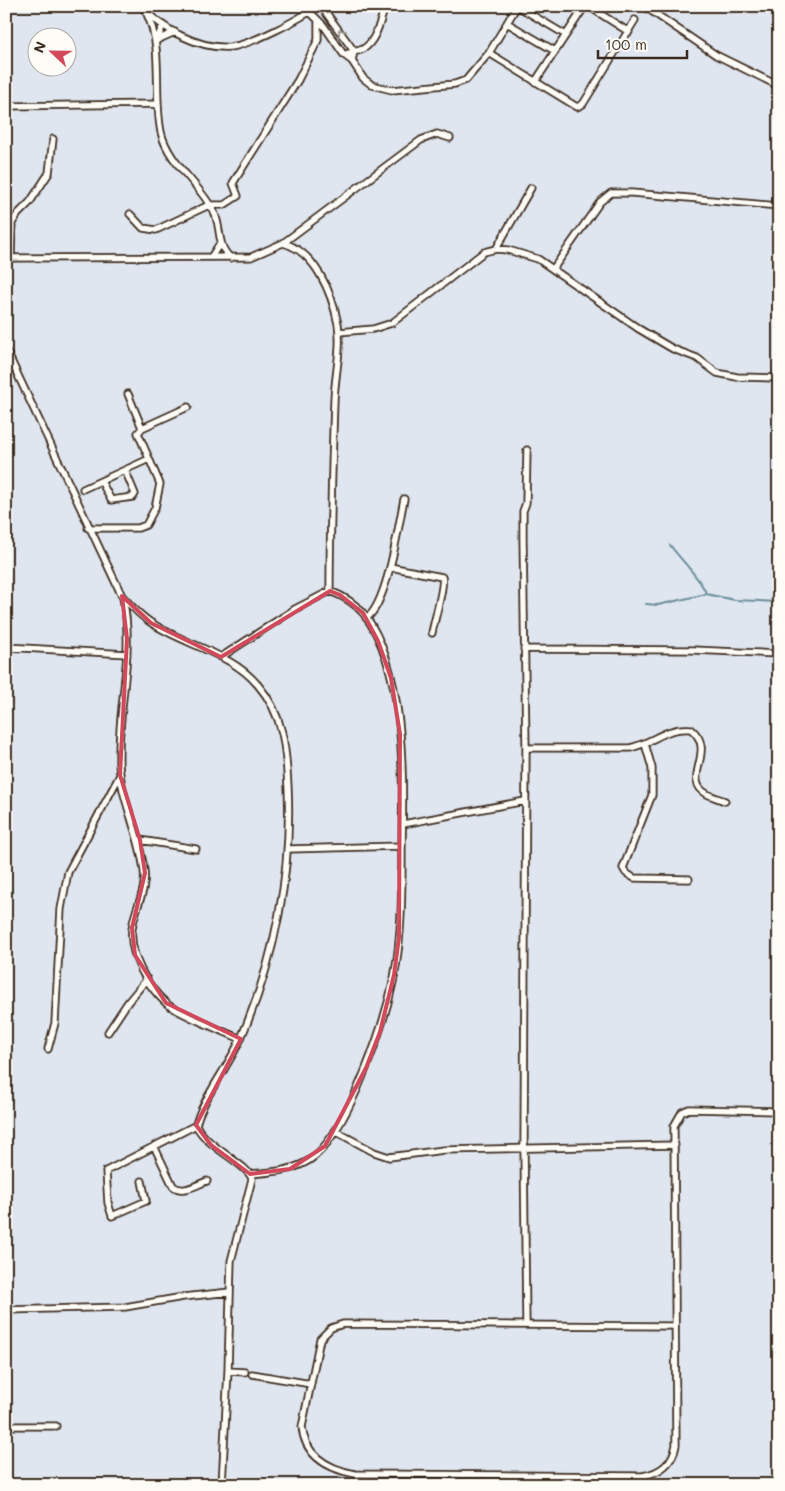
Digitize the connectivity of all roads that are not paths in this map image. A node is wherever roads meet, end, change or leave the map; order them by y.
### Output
1 (141, 6) edge
2 (319, 6) edge
3 (386, 6) edge
4 (517, 6) edge
5 (586, 6) edge
6 (644, 6) edge
7 (527, 9) edge
8 (310, 12) junction
9 (148, 14) junction
10 (635, 20) dead end
11 (318, 21) junction
12 (507, 23) junction
13 (162, 25) junction
14 (175, 32) junction
15 (629, 32) junction
16 (566, 35) junction
17 (156, 42) junction
18 (354, 51) junction
19 (555, 52) junction
20 (489, 53) junction
21 (344, 55) junction
22 (352, 61) junction
23 (535, 82) junction
24 (779, 86) edge
25 (157, 104) junction
26 (6, 106) edge
27 (450, 138) dead end
28 (53, 139) dead end
29 (531, 188) dead end
30 (209, 205) junction
31 (779, 206) edge
32 (130, 214) dead end
33 (221, 242) junction
34 (283, 242) junction
35 (496, 249) junction
36 (211, 257) junction
37 (9, 258) edge
38 (231, 258) junction
39 (553, 269) junction
40 (339, 332) junction
41 (6, 350) edge
42 (779, 378) edge
43 (128, 394) dead end
44 (188, 407) dead end
45 (142, 428) junction
46 (527, 450) dead end
47 (150, 459) junction
48 (125, 470) junction
49 (102, 481) junction
50 (83, 489) dead end
51 (404, 499) dead end
52 (88, 528) junction
53 (390, 567) junction
54 (330, 591) junction
55 (122, 596) junction
56 (366, 618) junction
57 (432, 633) dead end
58 (7, 647) edge
59 (524, 649) junction
60 (127, 654) junction
61 (779, 654) edge
62 (6, 657) edge
63 (221, 657) junction
64 (645, 744) junction
65 (526, 748) junction
66 (120, 775) junction
67 (525, 801) junction
68 (725, 801) dead end
69 (403, 824) junction
70 (140, 840) junction
71 (402, 846) junction
72 (196, 849) dead end
73 (289, 849) junction
74 (689, 879) dead end
75 (147, 979) junction
76 (108, 1032) dead end
77 (241, 1039) junction
78 (48, 1049) dead end
79 (779, 1111) edge
80 (196, 1125) junction
81 (335, 1131) junction
82 (675, 1144) junction
83 (154, 1146) junction
84 (524, 1147) junction
85 (250, 1174) junction
86 (142, 1181) dead end
87 (207, 1181) dead end
88 (230, 1292) junction
89 (6, 1310) edge
90 (526, 1325) junction
91 (674, 1326) junction
92 (228, 1371) junction
93 (245, 1372) dead end
94 (252, 1374) dead end
95 (310, 1384) junction
96 (6, 1426) edge
97 (56, 1426) dead end
98 (222, 1485) edge

1 - 9 street
2 - 8 street
18 -> 2 street
3 - 18 street
4 - 7 street
4 - 12 street
5 - 15 street
5 - 16 street
6 - 24 street
7 - 16 street
8 - 11 street
8 - 14 street
9 - 13 street
9 - 17 street
10 - 15 street
11 - 21 street
11 - 30 street
12 - 19 street
12 - 20 street
13 - 14 street
13 - 17 street
14 - 17 street
15 - 23 street
16 - 19 street
17 - 25 street
18 - 21 street
18 - 22 street
19 - 23 street
20 - 22 street
20 - 23 street
21 - 22 street
25 - 26 street
25 - 30 street
27 - 34 street
28 - 37 street
29 - 35 street
30 - 32 street
30 - 33 street
31 - 39 street
33 - 36 street
33 - 38 street
34 - 38 street
34 - 40 street
35 - 39 street
35 - 40 street
36 - 37 street
36 - 38 street
39 - 42 street
40 - 54 street
41 - 52 street
43 - 45 street
44 - 45 street
45 - 47 street
46 - 59 street
47 - 48 street
47 - 52 street
48 - 49 street
48 - 49 street
49 - 50 street
51 - 53 street
52 - 55 street
53 - 56 street
53 - 57 street
54 - 56 street
54 - 63 street
55 - 60 street
55 - 63 street
56 - 69 street
58 - 60 street
58 - 62 street
59 - 61 street
59 - 65 street
60 - 66 street
63 - 73 street
64 - 65 street
64 - 68 street
64 - 74 street
65 - 67 street
66 - 70 street
66 - 78 street
67 - 69 street
67 - 84 street
69 - 71 street
70 - 72 street
70 - 75 street
71 - 73 street
71 - 81 street
73 - 77 street
75 - 76 street
75 - 77 street
77 - 80 street
79 - 82 street
80 - 83 street
80 - 85 street
81 - 84 street
81 - 85 street
82 - 84 street
82 - 91 street
83 - 86 street
83 - 87 street
84 - 90 street
85 - 88 street
88 - 89 street
88 - 92 street
90 - 91 street
90 - 95 street
91 - 95 street
92 - 93 street
92 - 98 street
94 - 95 street
96 - 97 street

